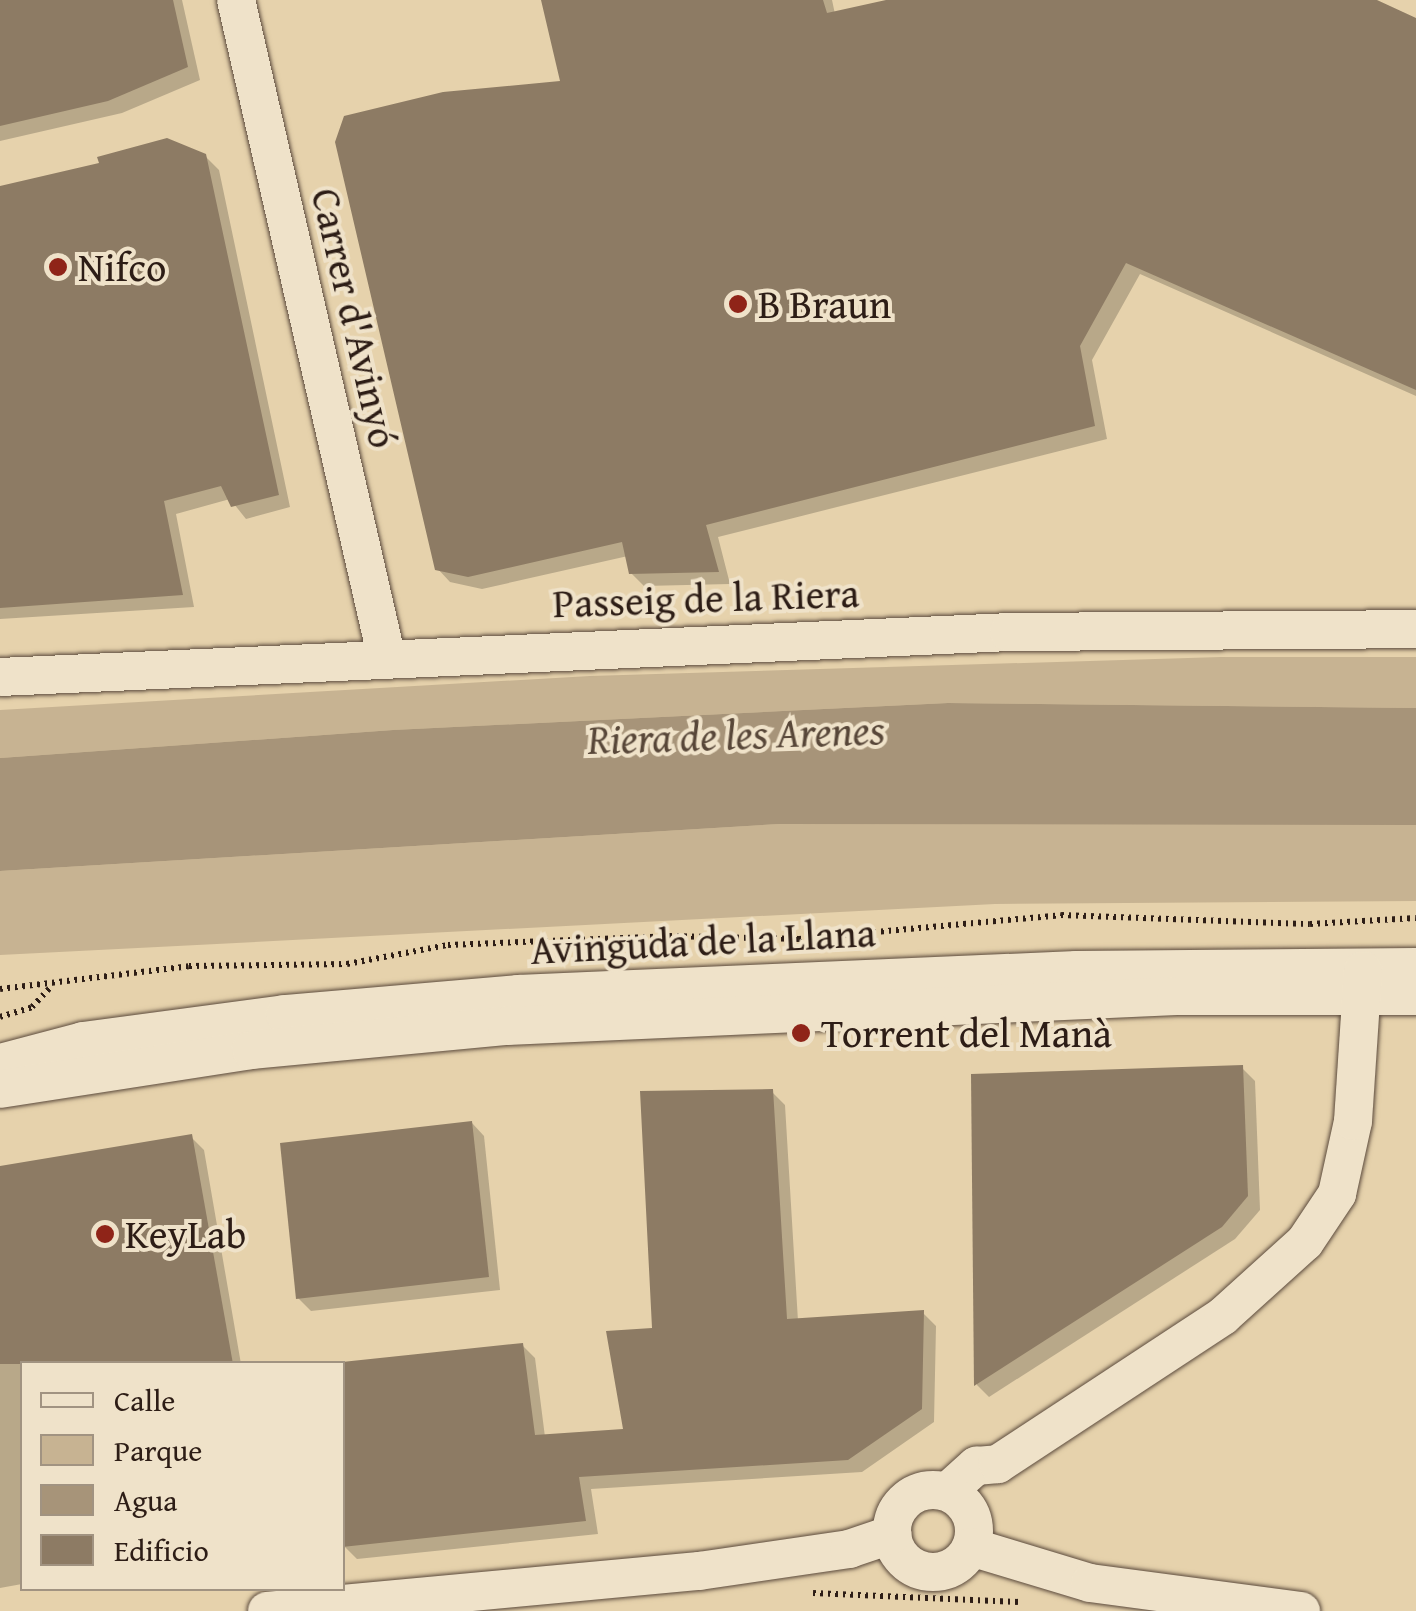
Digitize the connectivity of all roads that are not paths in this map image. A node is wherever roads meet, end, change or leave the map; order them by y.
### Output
1 (236, 0) edge
2 (1416, 630) edge
3 (386, 655) junction
4 (0, 677) edge
5 (1416, 967) edge
6 (1363, 982) junction
7 (1416, 996) edge
8 (0, 1062) edge
9 (0, 1089) edge
10 (963, 1518) junction
11 (893, 1534) junction
12 (267, 1611) edge
13 (1300, 1611) edge

1 - 3 street, Carrer d'Avinyó
2 - 3 street, Passeig de la Riera
3 - 4 street, Passeig de la Riera
5 - 6 street, Avinguda de la Llana
6 - 7 street, Avinguda de la Llana
6 - 8 street, Avinguda de la Llana
6 - 9 street, Avinguda de la Llana
6 - 10 street
10 - 11 street
10 - 11 street
10 - 13 street
11 - 12 street

